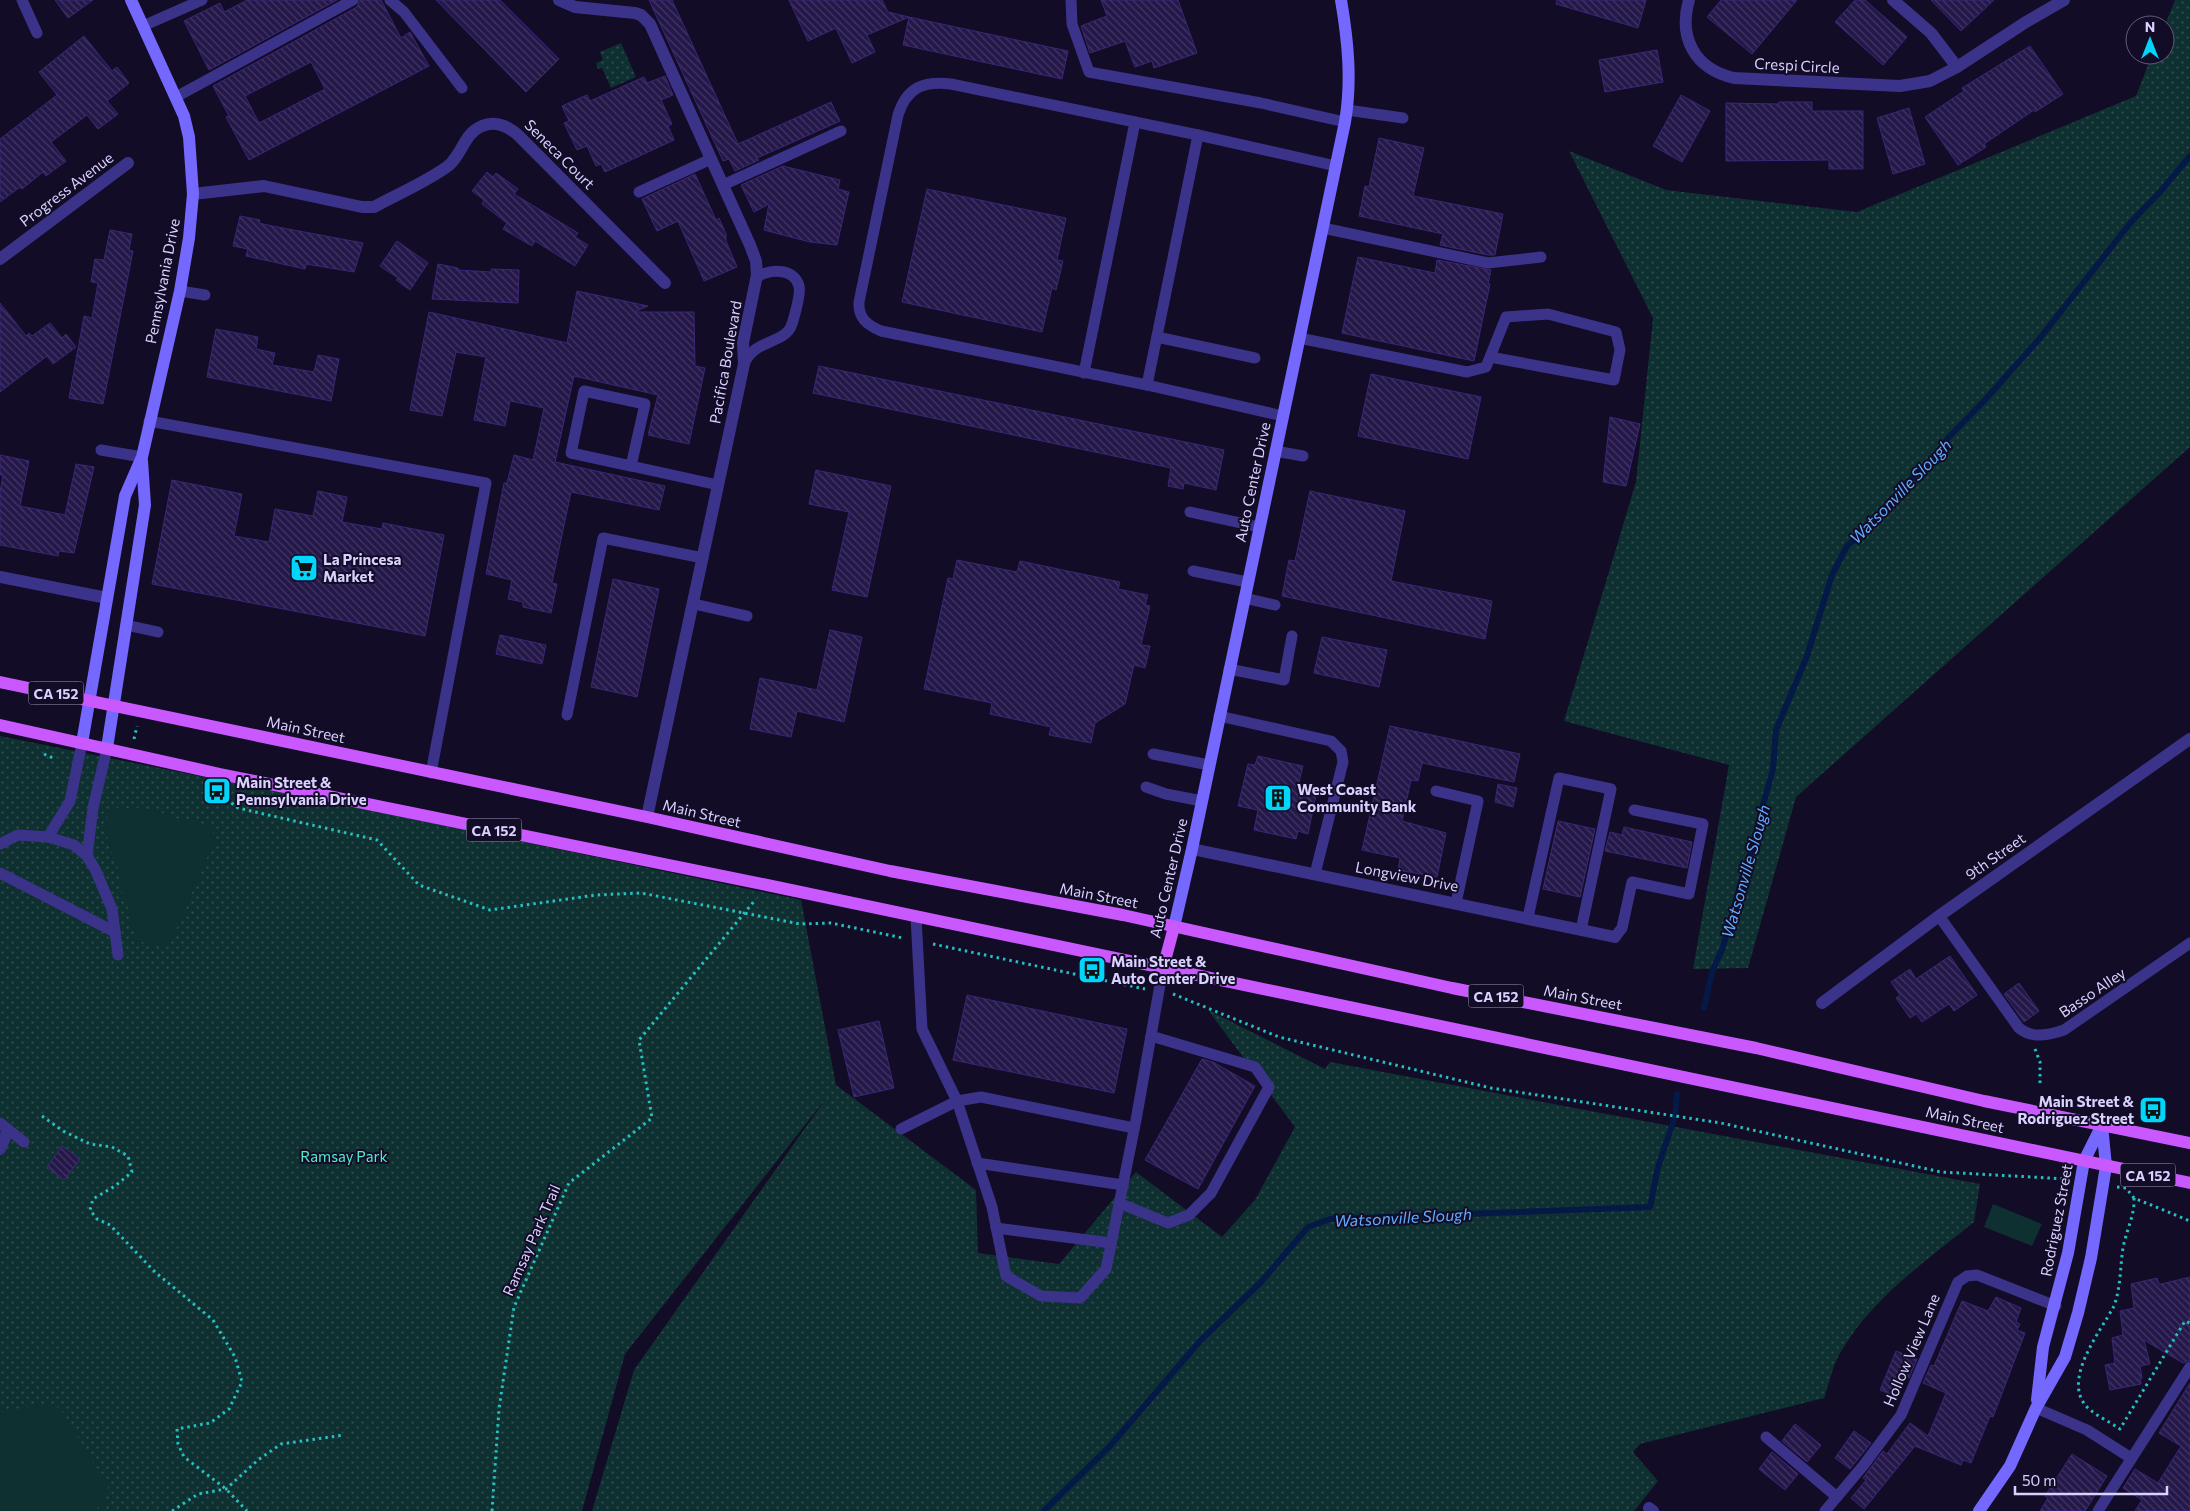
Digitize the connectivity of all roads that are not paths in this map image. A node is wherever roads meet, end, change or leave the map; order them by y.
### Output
1 (22, 0) edge
2 (131, 0) edge
3 (202, 0) edge
4 (353, 0) edge
5 (390, 0) edge
6 (560, 0) edge
7 (1071, 0) edge
8 (1341, 0) edge
9 (1690, 0) edge
10 (1893, 0) edge
11 (2064, 0) edge
12 (143, 26) junction
13 (37, 33) dead end
14 (1957, 67) junction
15 (462, 88) dead end
16 (176, 97) junction
17 (1346, 116) junction
18 (1403, 118) dead end
19 (1136, 122) junction
20 (841, 131) dead end
21 (1198, 135) junction
22 (711, 159) junction
23 (128, 163) dead end
24 (1336, 166) junction
25 (723, 185) junction
26 (639, 192) dead end
27 (193, 194) junction
28 (1323, 228) junction
29 (755, 257) junction
30 (1541, 257) dead end
31 (0, 259) edge
32 (775, 271) junction
33 (756, 278) junction
34 (664, 284) dead end
35 (180, 290) junction
36 (205, 295) dead end
37 (1157, 337) junction
38 (1299, 338) junction
39 (1490, 357) junction
40 (1255, 358) dead end
41 (744, 364) junction
42 (1084, 373) junction
43 (1147, 385) junction
44 (1283, 416) junction
45 (149, 421) junction
46 (101, 450) dead end
47 (1275, 451) junction
48 (1303, 456) dead end
49 (142, 458) junction
50 (631, 466) junction
51 (718, 485) junction
52 (1190, 512) dead end
53 (1259, 527) junction
54 (703, 558) junction
55 (1193, 571) dead end
56 (0, 577) edge
57 (1247, 582) junction
58 (107, 598) junction
59 (1244, 598) junction
60 (694, 604) junction
61 (1276, 604) dead end
62 (747, 616) dead end
63 (126, 625) junction
64 (158, 632) dead end
65 (1292, 636) dead end
66 (1229, 669) junction
67 (0, 682) edge
68 (89, 700) junction
69 (113, 704) junction
70 (567, 715) dead end
71 (1219, 716) junction
72 (0, 725) edge
73 (2190, 739) edge
74 (82, 743) junction
75 (107, 748) junction
76 (1153, 754) dead end
77 (1209, 765) junction
78 (431, 773) junction
79 (1146, 787) dead end
80 (1436, 791) dead end
81 (1202, 801) junction
82 (1634, 810) dead end
83 (647, 817) junction
84 (48, 837) junction
85 (0, 844) edge
86 (1192, 849) junction
87 (87, 856) junction
88 (0, 873) edge
89 (1315, 874) junction
90 (1456, 903) junction
91 (1940, 916) junction
92 (916, 917) junction
93 (1528, 918) junction
94 (1174, 927) junction
95 (1582, 930) junction
96 (115, 932) junction
97 (1615, 937) joint
98 (2190, 943) edge
99 (118, 955) dead end
100 (1163, 968) junction
101 (1822, 1003) dead end
102 (1151, 1036) junction
103 (957, 1101) junction
104 (2102, 1124) junction
105 (4, 1127) edge
106 (1134, 1128) junction
107 (901, 1129) dead end
108 (24, 1142) dead end
109 (2190, 1143) edge
110 (0, 1149) edge
111 (2084, 1161) junction
112 (977, 1163) junction
113 (2106, 1166) junction
114 (2190, 1183) edge
115 (1123, 1185) junction
116 (1119, 1203) junction
117 (996, 1228) junction
118 (1111, 1243) junction
119 (2056, 1306) junction
120 (2190, 1367) edge
121 (2036, 1408) junction
122 (1766, 1436) dead end
123 (2131, 1458) junction
124 (1837, 1496) junction
125 (1825, 1511) edge
126 (1979, 1511) edge
127 (2098, 1511) edge

1 - 13 lane
2 - 12 street, Pennsylvania Drive
3 - 12 lane
4 - 16 lane
5 - 15 lane
6 - 22 street, Pacifica Boulevard
7 - 17 lane
8 - 17 street, Auto Center Drive
9 - 14 street, Crespi Circle
10 - 14 street
11 - 14 street, Crespi Circle
12 - 16 street, Pennsylvania Drive
16 - 27 street, Pennsylvania Drive
17 - 18 lane
17 - 24 street, Auto Center Drive
19 - 21 lane
19 - 42 lane
19 - 42 lane
20 - 25 lane
21 - 24 lane
21 - 37 lane
22 - 25 street, Pacifica Boulevard
22 - 26 lane
23 - 31 street, Progress Avenue
24 - 28 street, Auto Center Drive
25 - 29 street, Pacifica Boulevard
27 - 34 street, Seneca Court
27 - 35 street, Pennsylvania Drive
28 - 30 lane
28 - 38 street, Auto Center Drive
29 - 32 lane
29 - 33 street, Pacifica Boulevard
32 - 33 lane
32 - 41 lane
33 - 41 street, Pacifica Boulevard
35 - 36 lane
35 - 45 street, Pennsylvania Drive
37 - 40 lane
37 - 43 lane
38 - 39 lane
38 - 44 street, Auto Center Drive
39 - 39 lane
41 - 51 street, Pacifica Boulevard
42 - 43 lane
43 - 44 lane
44 - 47 street, Auto Center Drive
45 - 49 street, Pennsylvania Drive
45 - 78 lane
46 - 49 lane
47 - 48 lane
47 - 53 street, Auto Center Drive
49 - 58 street, Pennsylvania Drive
49 - 63 street, Pennsylvania Drive
50 - 50 lane
50 - 51 lane
51 - 54 street, Pacifica Boulevard
52 - 53 lane
53 - 57 street, Auto Center Drive
54 - 60 street, Pacifica Boulevard
54 - 70 lane
55 - 57 lane
56 - 58 street
57 - 59 street, Auto Center Drive
58 - 68 street, Pennsylvania Drive
59 - 61 lane
59 - 66 street, Auto Center Drive
60 - 62 lane
60 - 83 street, Pacifica Boulevard
63 - 64 lane
63 - 69 street, Pennsylvania Drive
65 - 66 lane
66 - 71 street, Auto Center Drive
67 - 68 main road, Main Street / CA 152
68 - 69 main road, Main Street / CA 152
68 - 74 street, Pennsylvania Drive
69 - 75 street, Pennsylvania Drive
69 - 78 main road, Main Street / CA 152
71 - 77 street, Auto Center Drive
71 - 89 lane
72 - 74 main road, Main Street / CA 152
73 - 91 street, 9th Street
74 - 75 main road, Main Street / CA 152
74 - 84 lane
75 - 87 lane
75 - 92 main road, Main Street / CA 152
76 - 77 lane
77 - 81 street, Auto Center Drive
78 - 83 main road, Main Street / CA 152
79 - 81 lane
80 - 90 lane
81 - 86 street, Auto Center Drive
82 - 97 lane
83 - 94 main road, Main Street / CA 152
84 - 85 lane
84 - 87 lane
86 - 89 street, Longview Drive
86 - 94 street, Auto Center Drive
87 - 96 lane
88 - 96 lane
89 - 90 street, Longview Drive
90 - 93 street, Longview Drive
91 - 98 lane, Basso Alley
91 - 101 street, 9th Street
92 - 100 main road, Main Street / CA 152
92 - 103 lane
93 - 95 street, Longview Drive
93 - 95 lane
94 - 100 main road, Auto Center Drive
94 - 104 main road, Main Street / CA 152
95 - 97 street, Longview Drive
96 - 99 lane
100 - 102 lane
100 - 111 main road, Main Street / CA 152
102 - 106 lane
102 - 116 lane
103 - 106 lane
103 - 107 lane
103 - 112 lane
104 - 109 main road, Main Street / CA 152
104 - 111 street, Rodriguez Street
104 - 113 street, Rodriguez Street
105 - 108 lane
105 - 110 street
106 - 115 lane
111 - 113 main road, Main Street / CA 152
111 - 119 street, Rodriguez Street
112 - 115 lane
112 - 117 lane
113 - 114 main road, Main Street / CA 152
113 - 121 street, Rodriguez Street
115 - 116 lane
116 - 118 lane
117 - 118 lane
117 - 118 lane
119 - 121 street, Rodriguez Street
119 - 124 lane, Hollow View Lane
120 - 123 lane
121 - 123 lane
121 - 126 street, Rodriguez Street
122 - 124 lane
123 - 127 lane
124 - 125 lane, Hollow View Lane

